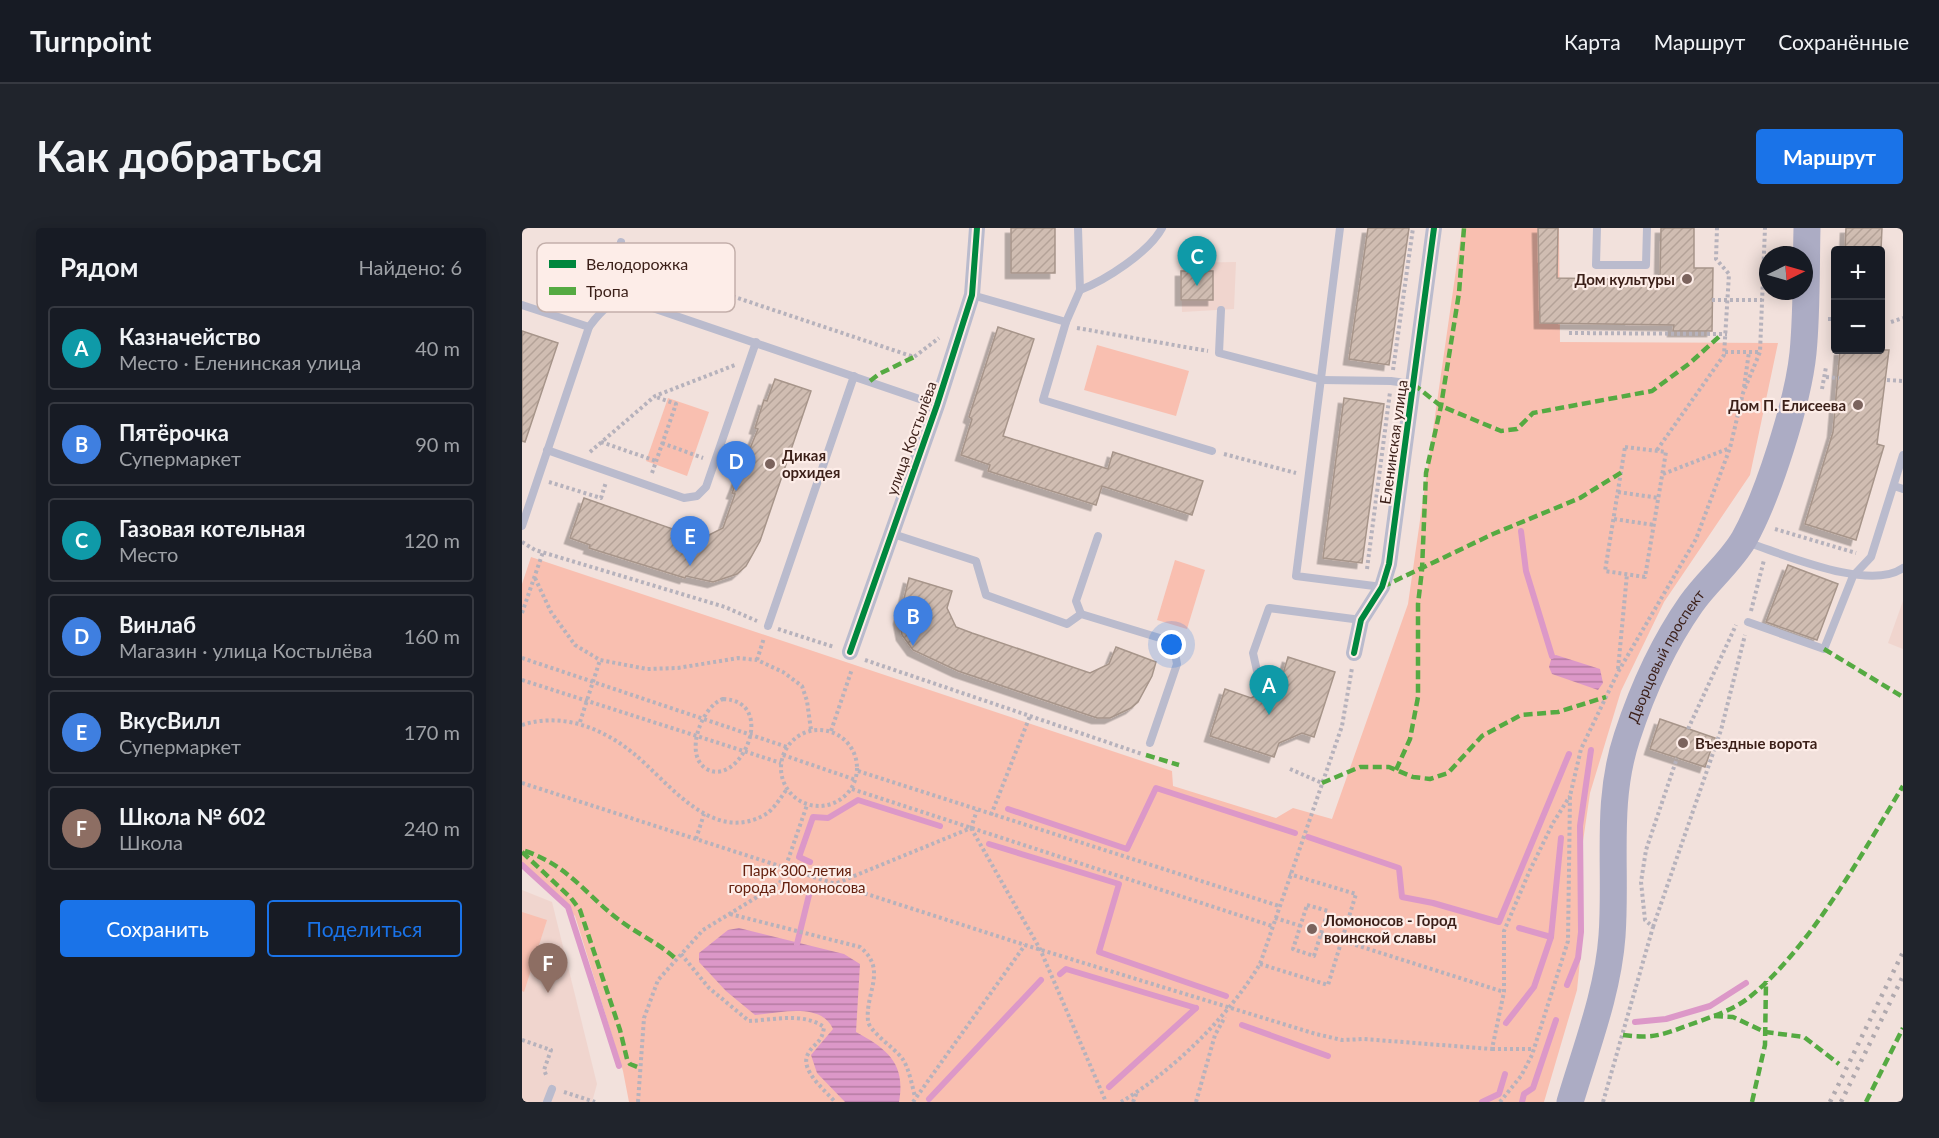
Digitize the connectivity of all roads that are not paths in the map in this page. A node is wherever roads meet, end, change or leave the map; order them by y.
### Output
1 (977, 228) edge
2 (1078, 228) edge
3 (1162, 228) edge
4 (1340, 228) edge
5 (1434, 228) edge
6 (1597, 228) edge
7 (1647, 228) edge
8 (1807, 228) edge
9 (1080, 290) junction
10 (972, 295) junction
11 (522, 305) edge
12 (537, 310) edge
13 (1221, 310) dead end
14 (543, 312) edge
15 (600, 312) edge
16 (665, 312) edge
17 (1066, 322) junction
18 (589, 327) junction
19 (756, 342) junction
20 (854, 376) junction
21 (1322, 380) junction
22 (1413, 384) junction
23 (937, 405) junction
24 (547, 450) junction
25 (1212, 451) road end
26 (1903, 455) edge
27 (1894, 486) junction
28 (1903, 489) edge
29 (522, 526) edge
30 (890, 533) junction
31 (1098, 536) dead end
32 (1742, 541) junction
33 (1903, 568) edge
34 (1853, 576) junction
35 (1382, 587) junction
36 (1081, 614) junction
37 (1361, 620) junction
38 (1748, 622) road end
39 (768, 626) road end
40 (1354, 652) road end
41 (851, 659) road end
42 (1257, 671) dead end
43 (1150, 743) dead end
44 (552, 1089) road end
45 (547, 1102) edge
46 (1570, 1102) edge

1 - 10 street, улица Костылёва
2 - 9 lane
3 - 9 lane
4 - 21 lane
5 - 22 street, Еленинская улица
6 - 7 lane
8 - 32 main road, Дворцовый проспект
9 - 17 lane
10 - 17 lane
10 - 23 street, улица Костылёва
11 - 12 lane
13 - 21 lane
14 - 18 lane
15 - 18 lane
16 - 19 lane
17 - 25 lane
18 - 24 lane
19 - 20 lane
19 - 24 lane
20 - 23 lane
20 - 39 lane
21 - 22 lane
21 - 35 lane
22 - 35 street, Еленинская улица
23 - 30 street, улица Костылёва
24 - 29 lane
26 - 27 lane
27 - 28 lane
27 - 34 lane
30 - 36 lane
30 - 41 street, улица Костылёва
31 - 36 lane
32 - 34 lane
32 - 46 main road, Дворцовый проспект
33 - 34 lane
34 - 38 lane
35 - 37 street, Еленинская улица
36 - 43 lane
37 - 40 street, Еленинская улица
37 - 42 lane
44 - 45 lane

